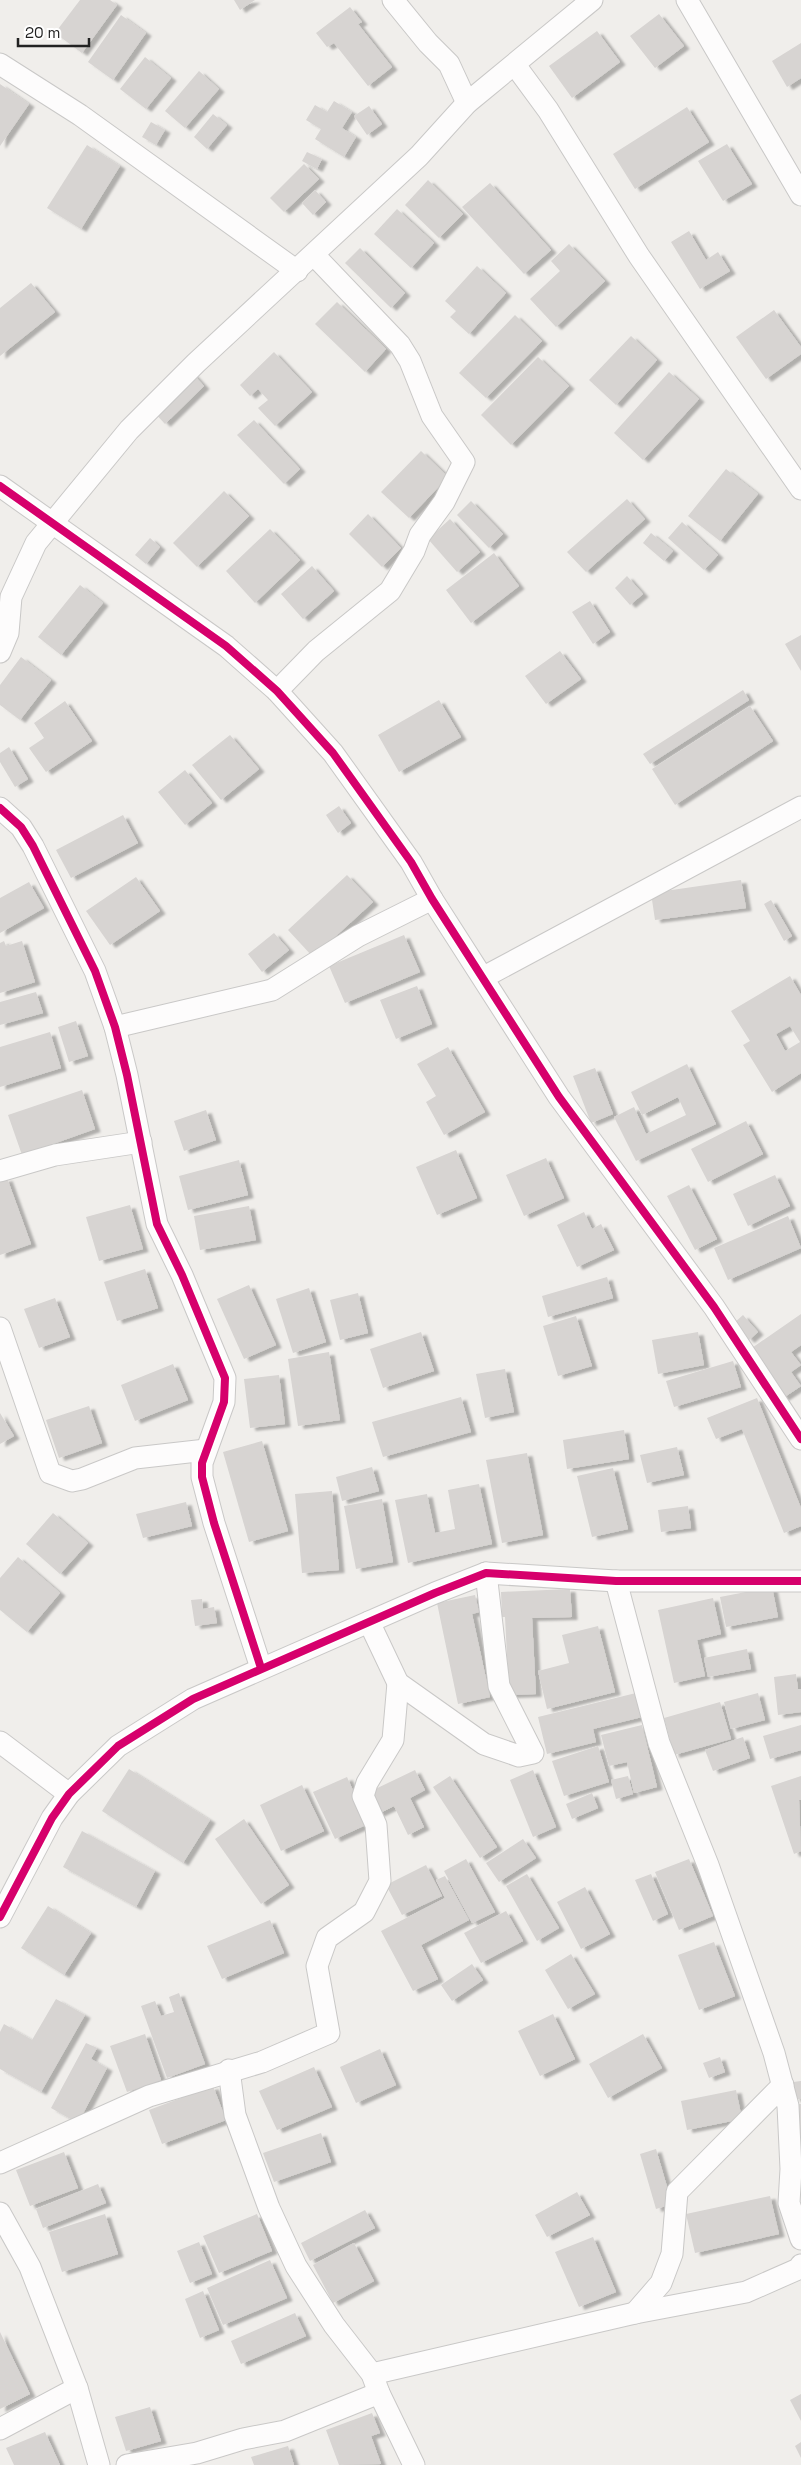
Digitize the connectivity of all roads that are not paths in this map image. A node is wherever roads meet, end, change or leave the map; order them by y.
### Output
1 (393, 0) edge
2 (592, 0) edge
3 (688, 0) edge
4 (0, 64) edge
5 (515, 65) junction
6 (467, 103) junction
7 (801, 194) edge
8 (314, 255) junction
9 (296, 271) junction
10 (0, 486) edge
11 (801, 489) edge
12 (52, 523) junction
13 (0, 652) edge
14 (278, 692) junction
15 (801, 807) edge
16 (0, 808) edge
17 (432, 899) junction
18 (484, 977) junction
19 (115, 1027) junction
20 (141, 1142) junction
21 (0, 1171) edge
22 (0, 1328) edge
23 (801, 1439) edge
24 (206, 1450) junction
25 (486, 1573) junction
26 (616, 1581) junction
27 (801, 1581) edge
28 (369, 1622) junction
29 (261, 1668) junction
30 (398, 1683) junction
31 (0, 1742) edge
32 (70, 1794) junction
33 (0, 1917) edge
34 (229, 2070) junction
35 (783, 2085) junction
36 (0, 2163) edge
37 (0, 2213) edge
38 (801, 2239) edge
39 (801, 2265) edge
40 (635, 2313) junction
41 (376, 2384) junction
42 (77, 2388) junction
43 (0, 2429) edge
44 (100, 2465) edge
45 (127, 2465) edge
46 (414, 2465) edge

1 - 6 street
2 - 5 street
3 - 7 street
4 - 9 street
5 - 6 street
5 - 11 street
6 - 8 street
8 - 9 street
8 - 14 street
9 - 12 street
10 - 12 street
12 - 13 street
12 - 14 street
14 - 17 street
15 - 18 street
16 - 19 street
17 - 18 street
17 - 19 street
18 - 23 street
19 - 20 street
20 - 21 street
20 - 24 street
22 - 24 street
24 - 29 street
25 - 26 street
25 - 28 street
25 - 30 street
26 - 27 street
26 - 35 street
28 - 29 street
28 - 30 street
29 - 32 street
30 - 34 street
31 - 32 street
32 - 33 street
34 - 36 street
34 - 41 street
35 - 38 street
35 - 40 street
37 - 42 street
39 - 40 street
40 - 41 street
41 - 45 street
41 - 46 street
42 - 43 street
42 - 44 street

